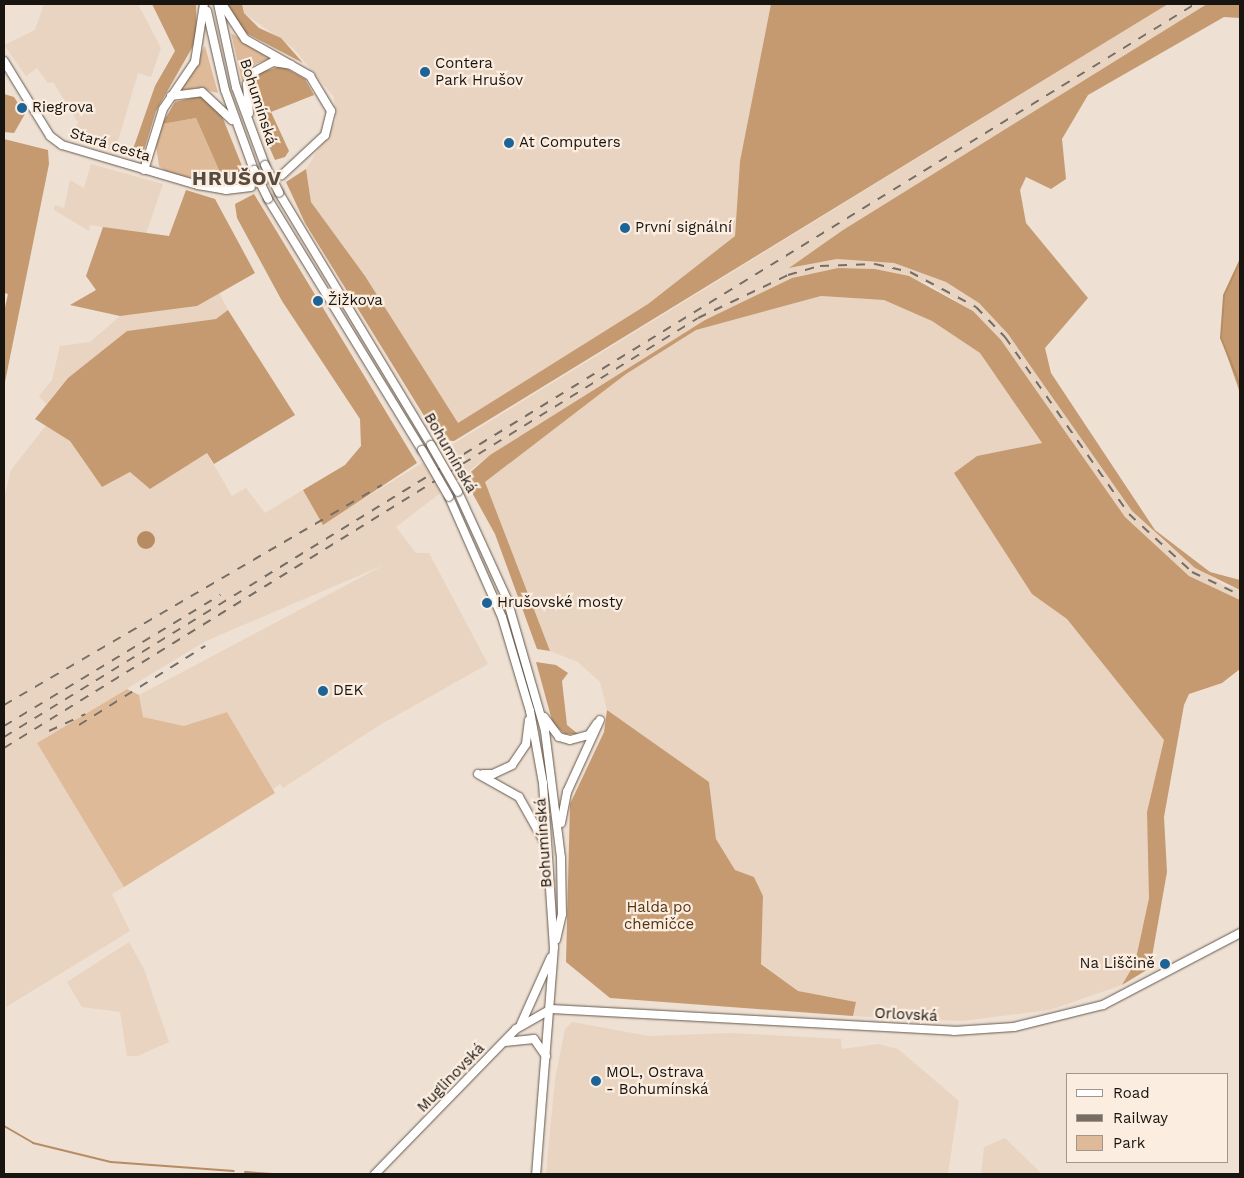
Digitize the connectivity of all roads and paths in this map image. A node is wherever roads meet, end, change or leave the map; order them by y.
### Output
1 (205, 4) edge
2 (218, 4) edge
3 (222, 4) edge
4 (4, 60) edge
5 (300, 67) junction
6 (171, 96) junction
7 (252, 135) junction
8 (242, 139) junction
9 (144, 170) junction
10 (282, 175) tunnel mouth
11 (251, 186) tunnel mouth
12 (538, 701) junction
13 (530, 711) junction
14 (559, 832) junction
15 (550, 860) junction
16 (1240, 933) edge
17 (554, 947) junction
18 (551, 1009) junction
19 (520, 1026) junction
20 (505, 1042) junction
21 (547, 1057) junction
22 (375, 1174) edge
23 (536, 1174) edge

1 - 6 main road
1 - 8 main road, Bohumínská
2 - 7 main road, Bohumínská
3 - 5 main road
4 - 9 main road, Stará cesta
5 - 7 main road
5 - 10 main road
6 - 8 main road
6 - 9 main road
7 - 12 main road, Bohumínská, bridge
8 - 13 main road, Bohumínská, bridge
9 - 11 main road, Stará cesta
12 - 14 main road, Bohumínská
12 - 14 main road
13 - 15 main road, Bohumínská
13 - 15 main road
14 - 17 main road, Bohumínská
15 - 17 main road, Bohumínská
16 - 18 main road, Orlovská
17 - 18 main road, Bohumínská
17 - 19 main road
18 - 19 main road, Muglinovská
18 - 21 main road, Bohumínská
19 - 20 main road, Muglinovská
20 - 21 main road
20 - 22 main road, Muglinovská
21 - 23 main road, Bohumínská

